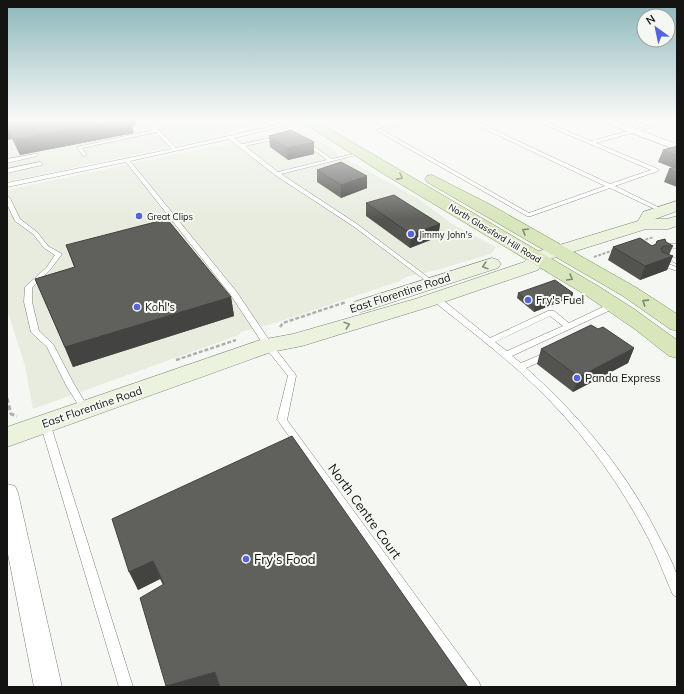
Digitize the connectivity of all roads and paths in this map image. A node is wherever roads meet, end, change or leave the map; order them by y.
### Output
1 (159, 153) edge
2 (250, 153) edge
3 (320, 153) edge
4 (383, 153) edge
5 (420, 153) edge
6 (540, 153) edge
7 (616, 153) edge
8 (358, 154) joint
9 (35, 155) dead end
10 (127, 160) junction
11 (7, 161) edge
12 (331, 161) junction
13 (40, 164) dead end
14 (7, 171) edge
15 (277, 174) junction
16 (7, 185) edge
17 (610, 186) junction
18 (7, 198) edge
19 (670, 208) edge
20 (677, 221) edge
21 (650, 230) junction
22 (640, 241) edge
23 (674, 246) edge
24 (618, 248) edge
25 (655, 249) edge
26 (559, 251) junction
27 (537, 258) junction
28 (590, 259) dead end
29 (661, 262) edge
30 (677, 262) edge
31 (677, 268) edge
32 (433, 290) junction
33 (614, 305) junction
34 (677, 324) edge
35 (568, 326) junction
36 (489, 342) junction
37 (268, 346) junction
38 (555, 350) edge
39 (677, 352) edge
40 (506, 355) junction
41 (520, 367) junction
42 (85, 409) junction
43 (45, 423) junction
44 (7, 437) edge
45 (7, 493) edge
46 (673, 573) edge
47 (677, 591) edge
48 (48, 687) edge
49 (126, 687) edge
50 (474, 687) edge

1 - 10 lane
2 - 15 lane
3 - 12 lane
26 -> 4 main road, North Glassford Hill Road
5 - 17 lane
6 - 17 lane
7 - 17 lane
8 - 12 lane
8 -> 27 main road, North Glassford Hill Road
9 - 11 lane
10 - 16 lane
10 - 37 lane
12 - 15 lane
13 - 14 lane
15 - 32 lane
17 - 19 lane
18 - 42 lane
19 - 21 street, East Florentine Road
20 - 21 street, East Florentine Road
21 - 22 path
21 - 26 street, East Florentine Road
23 - 25 lane
23 - 30 lane
24 - 28 path
26 - 27 street, East Florentine Road
34 -> 26 main road, North Glassford Hill Road
27 - 32 street, East Florentine Road
27 -> 33 main road, North Glassford Hill Road
29 - 31 lane
32 - 36 lane
32 - 37 street, East Florentine Road
33 - 35 lane
33 - 39 main road, North Glassford Hill Road
35 - 36 lane
35 - 40 lane
36 - 40 lane
37 - 42 street, East Florentine Road
37 - 50 lane, North Centre Court
38 - 41 lane
40 - 41 lane
41 - 46 lane
42 - 43 street, East Florentine Road
43 - 44 street, East Florentine Road
43 - 49 lane
45 - 48 street
46 - 47 lane

